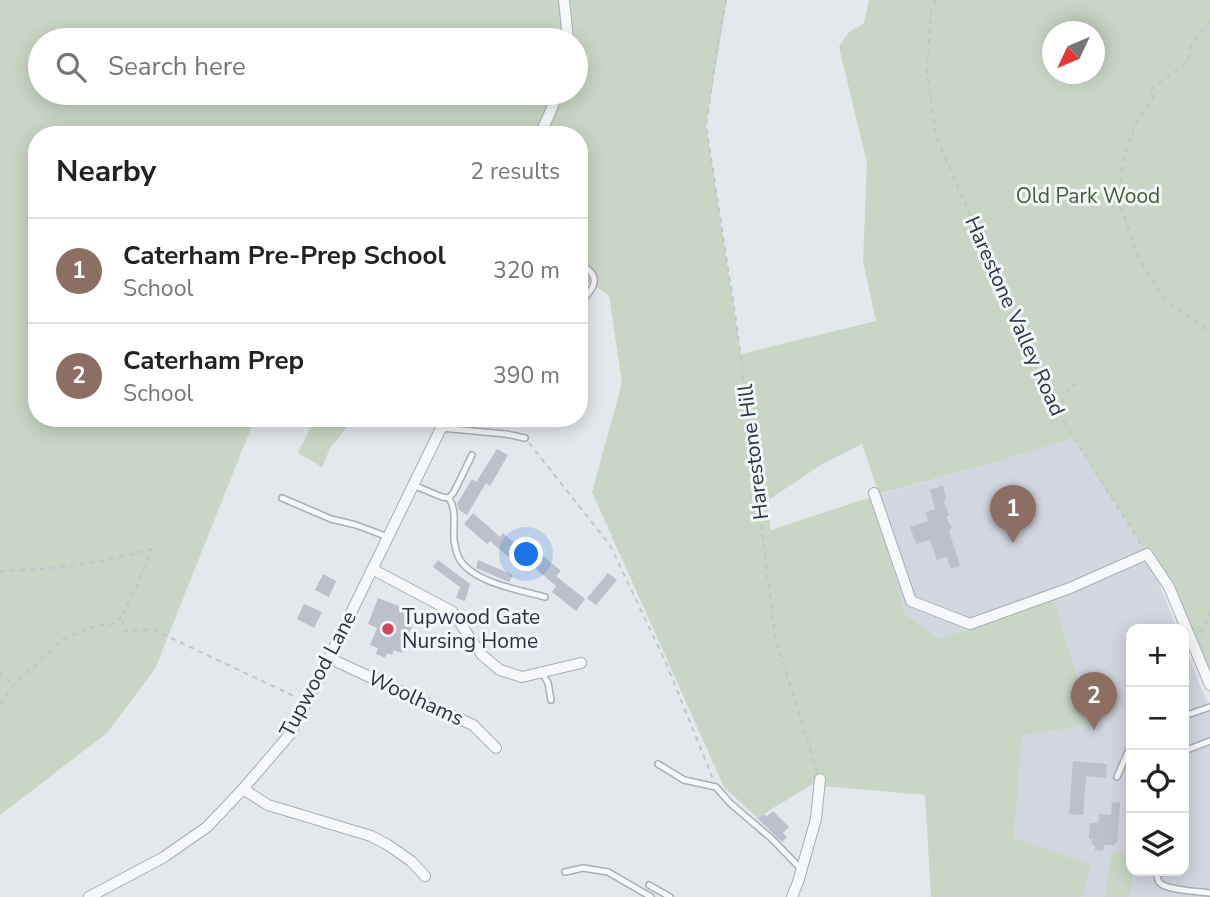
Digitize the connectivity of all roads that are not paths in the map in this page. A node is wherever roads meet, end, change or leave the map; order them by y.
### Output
1 (565, 0) edge
2 (567, 28) edge
3 (553, 105) edge
4 (544, 126) edge
5 (588, 269) edge
6 (588, 295) edge
7 (441, 427) edge
8 (466, 427) edge
9 (525, 438) road end
10 (472, 456) dead end
11 (413, 485) junction
12 (874, 493) dead end
13 (282, 498) dead end
14 (449, 498) junction
15 (387, 537) junction
16 (372, 569) junction
17 (545, 597) dead end
18 (329, 658) junction
19 (581, 663) dead end
20 (542, 673) junction
21 (1210, 685) edge
22 (551, 699) dead end
23 (1210, 707) edge
24 (1189, 714) edge
25 (1210, 741) edge
26 (496, 748) dead end
27 (1129, 750) edge
28 (1187, 750) edge
29 (658, 764) dead end
30 (1117, 777) dead end
31 (820, 779) road end
32 (243, 789) junction
33 (802, 870) junction
34 (565, 872) dead end
35 (425, 876) dead end
36 (1157, 876) edge
37 (649, 885) dead end
38 (1210, 893) edge
39 (91, 897) edge
40 (651, 897) edge
41 (670, 897) edge
42 (792, 897) edge

1 - 2 street
3 - 4 street
5 - 6 lane
7 - 11 street, Tupwood Lane
8 - 9 lane
10 - 14 lane
11 - 14 lane
11 - 15 street, Tupwood Lane
12 - 21 street
13 - 15 lane
14 - 17 lane
15 - 16 street, Tupwood Lane
16 - 18 street, Tupwood Lane
16 - 20 street
18 - 26 street, Woolhams
18 - 32 street, Tupwood Lane
19 - 20 street
20 - 22 lane
23 - 24 lane
25 - 28 lane
27 - 30 lane
29 - 33 lane
31 - 33 street
32 - 35 street
32 - 39 street, Tupwood Lane
33 - 42 street
34 - 40 lane
36 - 38 lane
37 - 41 lane

